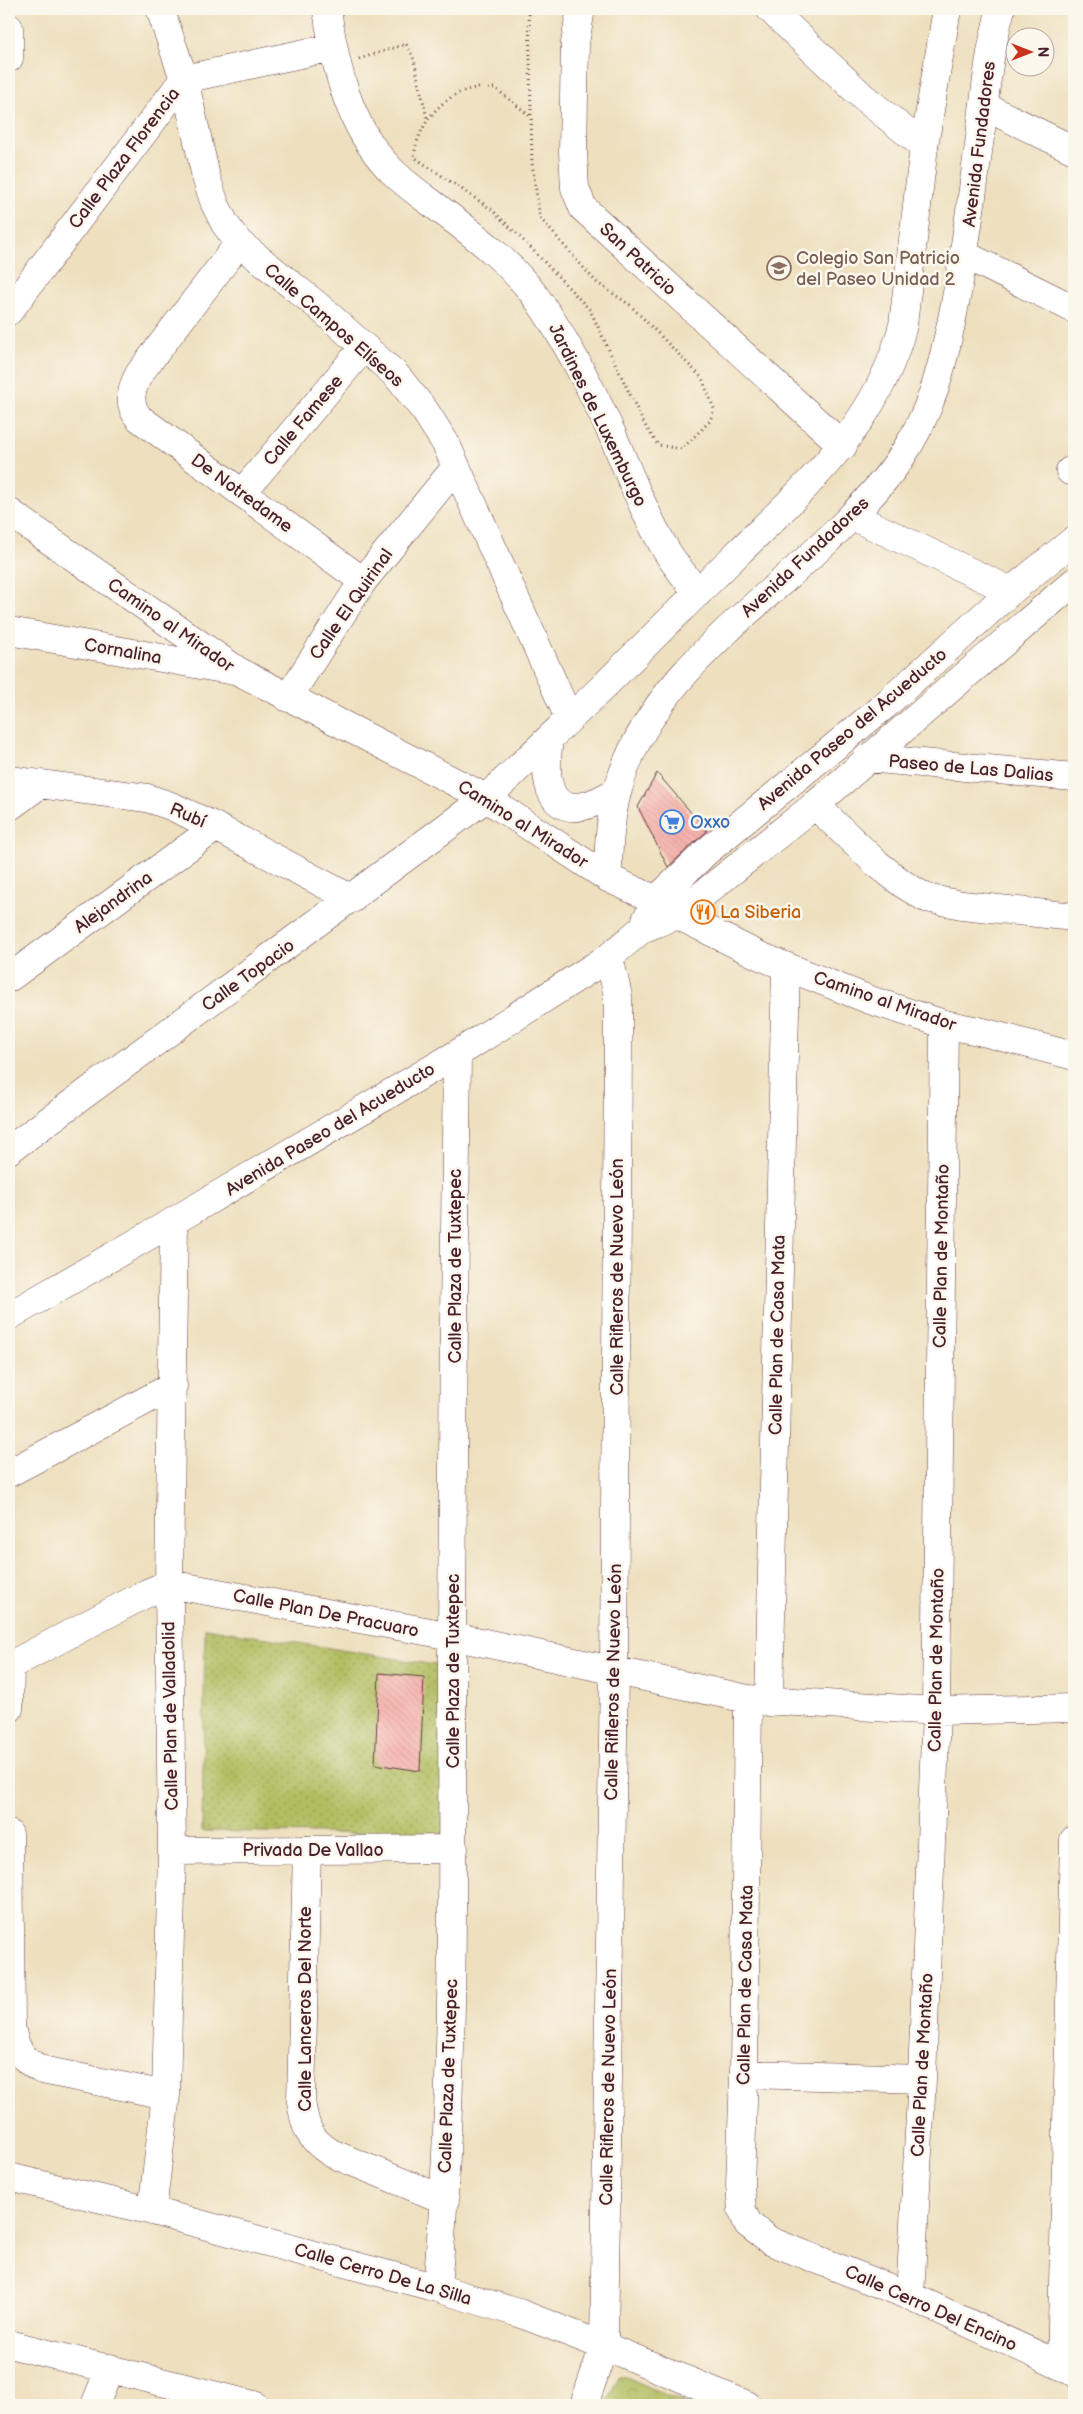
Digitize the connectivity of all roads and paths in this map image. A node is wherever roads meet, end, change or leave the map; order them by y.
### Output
1 (160, 9) edge
2 (327, 9) edge
3 (529, 9) edge
4 (581, 9) edge
5 (770, 9) edge
6 (947, 9) edge
7 (1000, 9) edge
8 (9, 28) edge
9 (335, 57) junction
10 (9, 58) edge
11 (184, 79) junction
12 (984, 106) junction
13 (530, 116) junction
14 (427, 118) junction
15 (924, 146) junction
16 (1074, 150) edge
17 (239, 243) junction
18 (965, 256) junction
19 (1074, 309) edge
20 (9, 311) edge
21 (364, 347) junction
22 (842, 446) junction
23 (456, 467) junction
24 (242, 493) junction
25 (9, 512) edge
26 (852, 516) junction
27 (1074, 540) edge
28 (363, 581) junction
29 (1074, 582) edge
30 (1011, 591) junction
31 (698, 593) junction
32 (9, 631) edge
33 (238, 671) junction
34 (288, 698) junction
35 (884, 706) junction
36 (569, 718) junction
37 (905, 729) junction
38 (549, 740) junction
39 (867, 758) junction
40 (1068, 771) edge
41 (9, 780) edge
42 (39, 786) junction
43 (618, 790) junction
44 (486, 798) junction
45 (815, 805) junction
46 (9, 807) edge
47 (216, 827) junction
48 (608, 878) junction
49 (352, 899) junction
50 (666, 908) junction
51 (1074, 917) edge
52 (609, 957) junction
53 (786, 968) junction
54 (9, 978) edge
55 (944, 1024) junction
56 (457, 1054) junction
57 (1074, 1056) edge
58 (9, 1150) edge
59 (174, 1221) junction
60 (9, 1316) edge
61 (173, 1386) junction
62 (9, 1474) edge
63 (169, 1584) junction
64 (452, 1636) junction
65 (10, 1665) edge
66 (614, 1671) junction
67 (759, 1700) junction
68 (1074, 1708) edge
69 (9, 1710) edge
70 (936, 1711) junction
71 (9, 1834) edge
72 (1074, 1840) edge
73 (454, 1849) junction
74 (307, 1850) junction
75 (172, 1851) junction
76 (744, 2074) junction
77 (922, 2078) junction
78 (166, 2095) junction
79 (9, 2176) edge
80 (445, 2200) junction
81 (152, 2211) junction
82 (786, 2247) joint
83 (437, 2288) junction
84 (910, 2296) junction
85 (9, 2344) edge
86 (604, 2346) junction
87 (110, 2368) junction
88 (1068, 2369) edge
89 (95, 2405) edge
90 (254, 2405) edge
91 (584, 2405) edge
92 (747, 2405) edge

1 - 11 street, Calle Campos Elíseos
2 - 9 street, Jardines de Luxemburgo
3 - 13 path
4 - 22 street, San Patricio
5 - 15 street
6 - 15 street
7 - 12 street, Avenida Fundadores
8 - 10 street
9 - 11 street, Calle Plaza Florencia
9 - 14 path
9 - 31 street, Jardines de Luxemburgo
11 - 17 street, Calle Campos Elíseos
11 - 20 street, Calle Plaza Florencia
12 - 16 street
12 - 18 street, Avenida Fundadores
13 - 14 path
13 - 14 path
15 - 22 street
17 - 21 street, Calle Campos Elíseos
17 - 24 street, De Notredame
18 - 19 street
18 - 26 street, Avenida Fundadores
21 - 23 street, Calle Campos Elíseos
21 - 24 street, Calle Famese
22 - 31 street
23 - 28 street, Calle El Quirinal
23 - 36 street, Calle Campos Elíseos
24 - 28 street, De Notredame
25 - 33 street, Camino al Mirador
26 - 30 street
26 - 43 street, Avenida Fundadores
27 - 30 street, Avenida Paseo del Acueducto
28 - 34 street, Calle El Quirinal
29 - 37 street, Avenida Paseo del Acueducto
30 - 35 street, Avenida Paseo del Acueducto
31 - 36 street
32 - 33 street, Cornalina
33 - 34 street, Camino al Mirador
34 - 44 street, Camino al Mirador
35 - 37 street
35 - 50 street, Avenida Paseo del Acueducto
36 - 38 street
37 - 39 street, Avenida Paseo del Acueducto
38 - 43 street
38 - 44 street
39 - 40 street, Paseo de Las Dalias
39 - 45 street, Avenida Paseo del Acueducto
41 - 42 street, Rubí
42 - 46 street
42 - 47 street, Rubí
43 - 48 street, Avenida Fundadores
44 - 48 street, Camino al Mirador
44 - 49 street, Calle Topacio
45 - 50 street, Avenida Paseo del Acueducto
45 - 51 street
47 - 49 street, Rubí
47 - 54 street, Alejandrina
48 - 50 street, Camino al Mirador
49 - 58 street, Calle Topacio
50 - 52 street, Avenida Paseo del Acueducto
50 - 53 street, Camino al Mirador
52 - 56 street, Avenida Paseo del Acueducto
52 - 66 street, Calle Rifleros de Nuevo León
53 - 55 street, Camino al Mirador
53 - 67 street, Calle Plan de Casa Mata
55 - 57 street, Camino al Mirador
55 - 70 street, Calle Plan de Montaño
56 - 59 street, Avenida Paseo del Acueducto
56 - 64 street, Calle Plaza de Tuxtepec
59 - 60 street, Avenida Paseo del Acueducto
59 - 61 street, Calle Plan de Valladolid
61 - 62 street
61 - 63 street, Calle Plan de Valladolid
63 - 64 street, Calle Plan De Pracuaro
63 - 65 street
63 - 75 street, Calle Plan de Valladolid
64 - 66 street, Calle Plan De Pracuaro
64 - 73 street, Calle Plaza de Tuxtepec
65 - 69 street
66 - 67 street, Calle Plan De Pracuaro
66 - 86 street, Calle Rifleros de Nuevo León
67 - 70 street, Calle Plan De Pracuaro
67 - 76 street, Calle Plan de Casa Mata
68 - 70 street, Calle Plan De Pracuaro
70 - 77 street, Calle Plan de Montaño
71 - 78 street
72 - 88 street
73 - 74 street, Privada De Vallao
73 - 80 street, Calle Plaza de Tuxtepec
74 - 75 street, Privada De Vallao
74 - 80 street, Calle Lanceros Del Norte
75 - 78 street, Calle Plan de Valladolid
76 - 77 street
76 - 82 street, Calle Plan de Casa Mata
77 - 84 street, Calle Plan de Montaño
78 - 81 street, Calle Plan de Valladolid
79 - 81 street, Calle Cerro De La Silla
80 - 83 street, Calle Plaza de Tuxtepec
81 - 83 street, Calle Cerro De La Silla
82 - 84 street, Calle Cerro Del Encino
83 - 86 street, Calle Cerro De La Silla
84 - 88 street, Calle Cerro Del Encino
85 - 87 street
86 - 91 street, Calle Rifleros de Nuevo León
86 - 92 street, Calle Cerro De La Silla
87 - 89 street
87 - 90 street

